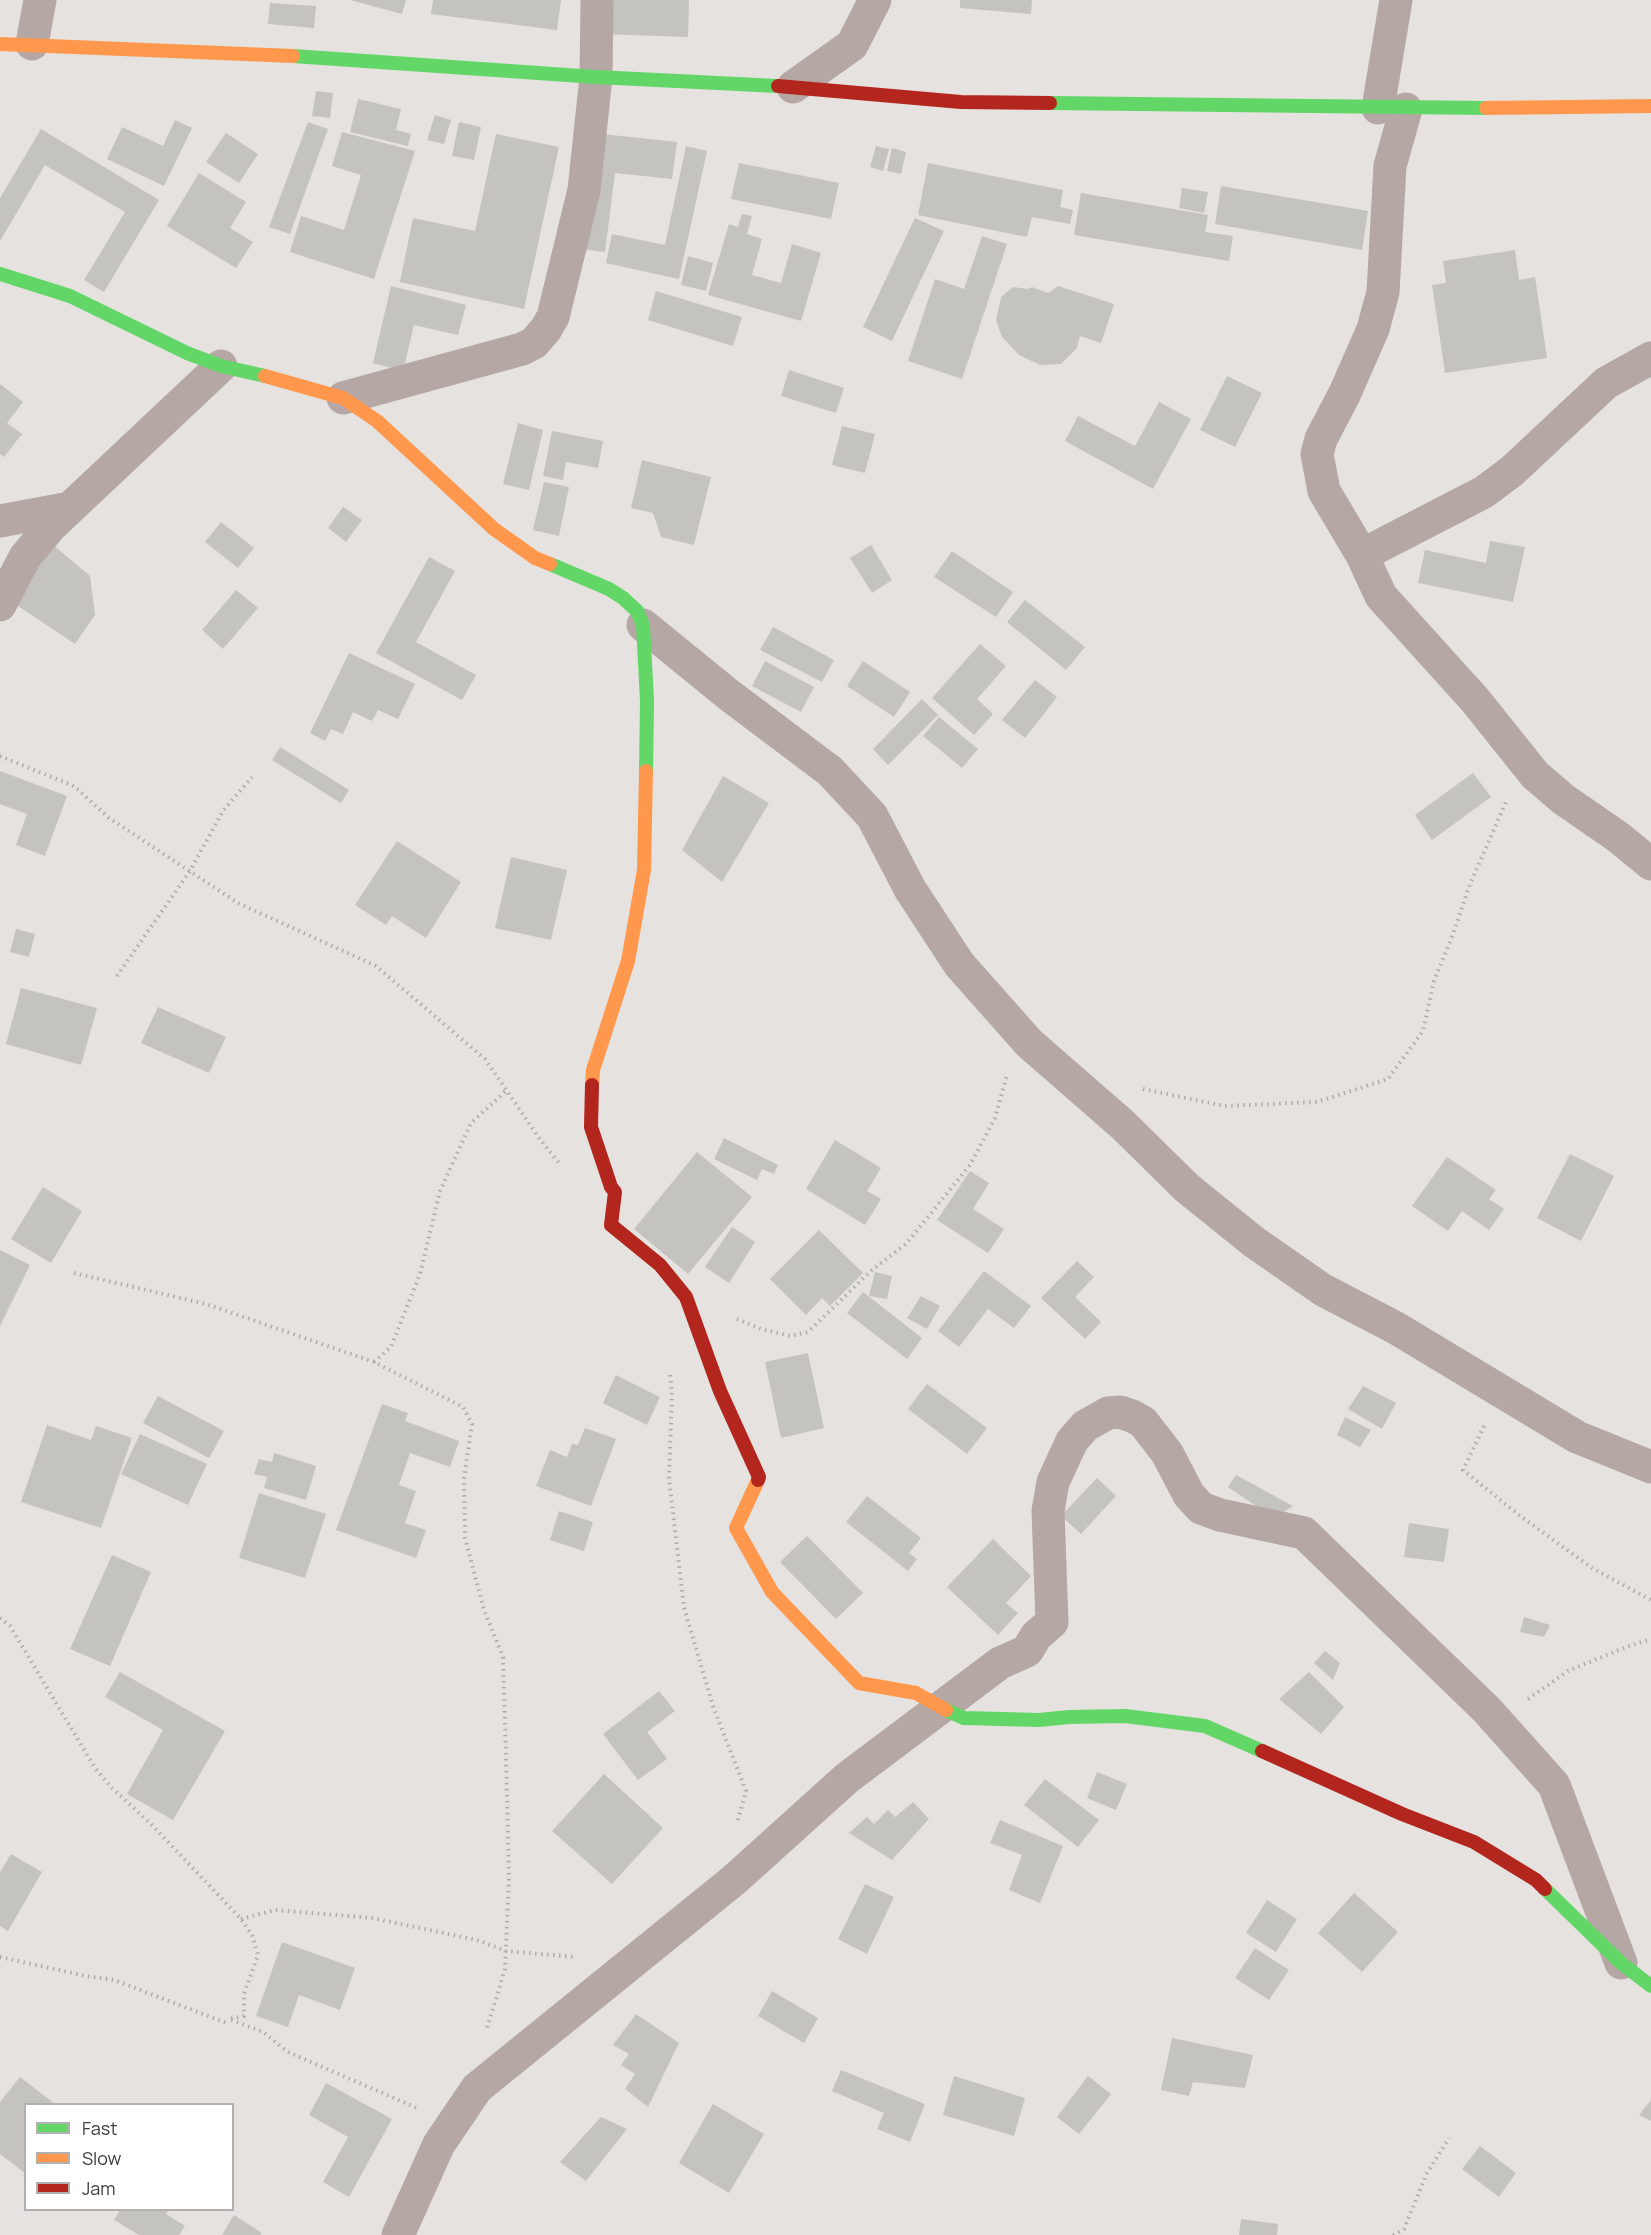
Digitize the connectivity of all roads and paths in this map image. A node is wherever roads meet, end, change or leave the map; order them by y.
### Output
1 (40, 0) edge
2 (597, 0) edge
3 (875, 0) edge
4 (1396, 0) edge
5 (0, 44) edge
6 (32, 44) junction
7 (596, 77) junction
8 (793, 87) junction
9 (1651, 106) edge
10 (1392, 108) junction
11 (0, 274) edge
12 (1651, 358) edge
13 (221, 366) junction
14 (343, 398) junction
15 (70, 508) junction
16 (0, 521) edge
17 (1362, 555) junction
18 (0, 605) edge
19 (643, 625) junction
20 (1516, 751) junction
21 (0, 756) edge
22 (252, 777) dead end
23 (1651, 864) edge
24 (190, 871) junction
25 (117, 976) dead end
26 (1007, 1019) junction
27 (507, 1090) junction
28 (1092, 1098) junction
29 (560, 1164) dead end
30 (74, 1273) dead end
31 (686, 1297) junction
32 (374, 1362) junction
33 (669, 1369) dead end
34 (1501, 1392) junction
35 (1651, 1467) edge
36 (1651, 1600) edge
37 (0, 1618) edge
38 (940, 1708) junction
39 (734, 1880) junction
40 (241, 1919) junction
41 (506, 1951) junction
42 (0, 1957) edge
43 (634, 1961) junction
44 (1621, 1963) junction
45 (1651, 1986) edge
46 (229, 2024) dead end
47 (477, 2088) junction
48 (453, 2123) junction
49 (1449, 2138) dead end
50 (398, 2235) edge
51 (1393, 2235) edge

1 - 6 street
2 - 7 street
3 - 8 street
4 - 10 street
5 - 6 street
6 - 7 street
7 - 8 street
7 - 14 street
8 - 10 street
9 - 10 street
10 - 17 street
11 - 13 street
12 - 17 street
13 - 14 street
13 - 15 street
14 - 19 street
15 - 16 street
15 - 18 street
17 - 20 street
19 - 26 street
19 - 31 street
20 - 23 street
20 - 28 path
21 - 24 path
22 - 24 path
24 - 25 path
24 - 27 path
26 - 28 street
26 - 31 path
27 - 29 path
27 - 32 path
28 - 34 street
30 - 32 path
31 - 38 street
32 - 41 path
33 - 39 path
34 - 35 street
34 - 36 path
37 - 40 path
38 - 39 street
38 - 44 street
38 - 44 street
39 - 43 street
40 - 41 path
40 - 48 path
41 - 43 path
41 - 47 path
42 - 46 path
43 - 47 street
44 - 45 street
47 - 48 street
48 - 50 street
49 - 51 path

